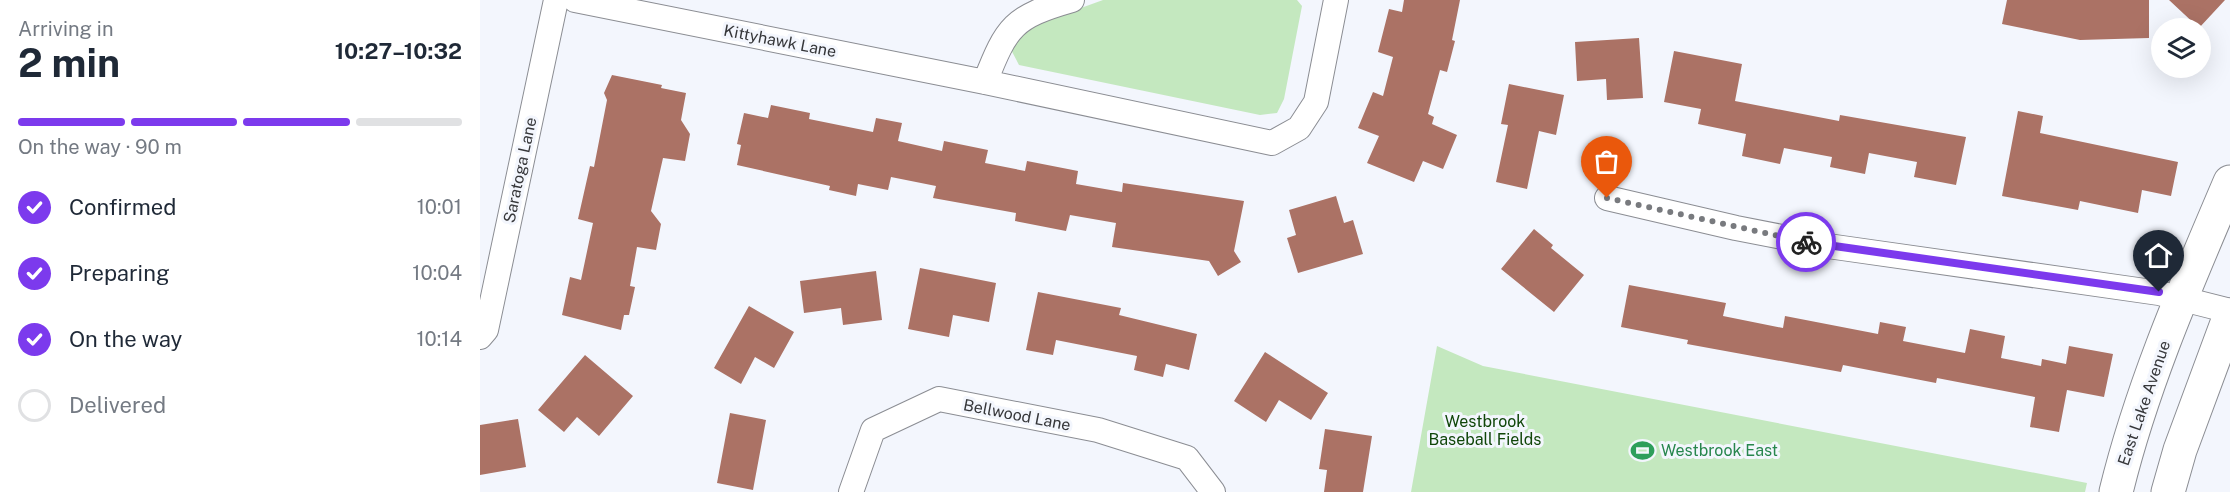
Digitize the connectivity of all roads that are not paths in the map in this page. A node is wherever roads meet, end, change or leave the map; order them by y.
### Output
1 (556, 0) edge
2 (575, 0) edge
3 (1072, 0) edge
4 (1336, 0) edge
5 (985, 82) junction
6 (2230, 182) edge
7 (1607, 198) dead end
8 (2182, 297) junction
9 (2230, 313) edge
10 (480, 337) edge
11 (851, 492) edge
12 (1213, 492) edge
13 (2116, 492) edge
14 (2168, 492) edge

1 - 10 street, Saratoga Lane
2 - 5 street, Kittyhawk Lane
3 - 5 street
4 - 5 street, Kittyhawk Lane
6 - 8 main road, East Lake Avenue
7 - 8 street
8 - 9 street
8 - 13 main road, East Lake Avenue
9 - 14 main road
11 - 12 street, Bellwood Lane

